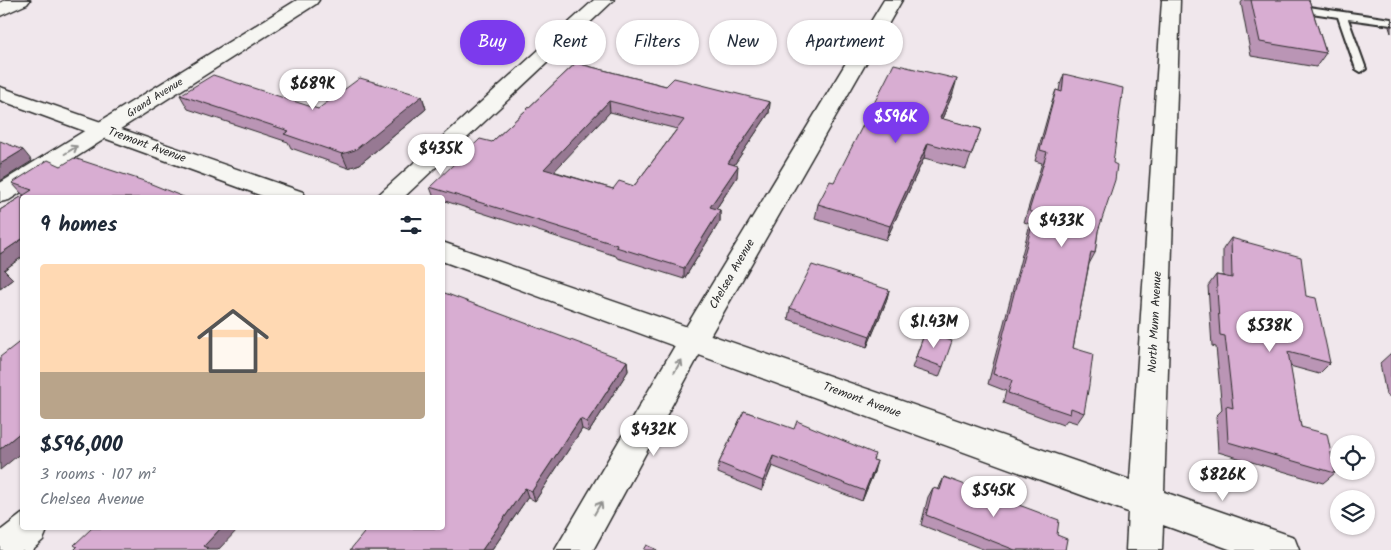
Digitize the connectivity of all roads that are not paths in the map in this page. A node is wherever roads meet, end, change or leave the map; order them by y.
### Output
1 (21, 0) edge
2 (310, 0) edge
3 (605, 0) edge
4 (893, 0) edge
5 (1171, 0) edge
6 (1286, 6) edge
7 (0, 10) edge
8 (1342, 15) junction
9 (1391, 22) edge
10 (1360, 69) dead end
11 (0, 93) edge
12 (104, 130) junction
13 (0, 194) edge
14 (286, 195) edge
15 (390, 195) edge
16 (445, 252) edge
17 (693, 340) junction
18 (1147, 502) junction
19 (28, 530) edge
20 (6, 550) edge
21 (573, 550) edge
22 (1144, 550) edge
23 (1281, 550) edge

1 - 7 street
2 - 12 street, Grand Avenue
3 - 15 street
4 - 17 street, Chelsea Avenue
5 - 18 street, North Munn Avenue
6 - 8 lane
8 - 9 lane
8 - 10 lane
11 - 12 street, Tremont Avenue
13 -> 12 street, Grand Avenue
12 - 14 street, Tremont Avenue
16 - 17 street, Tremont Avenue
17 - 18 street, Tremont Avenue
21 -> 17 street, Chelsea Avenue
18 - 22 street, North Munn Avenue
18 - 23 street, Tremont Avenue
19 - 20 street

